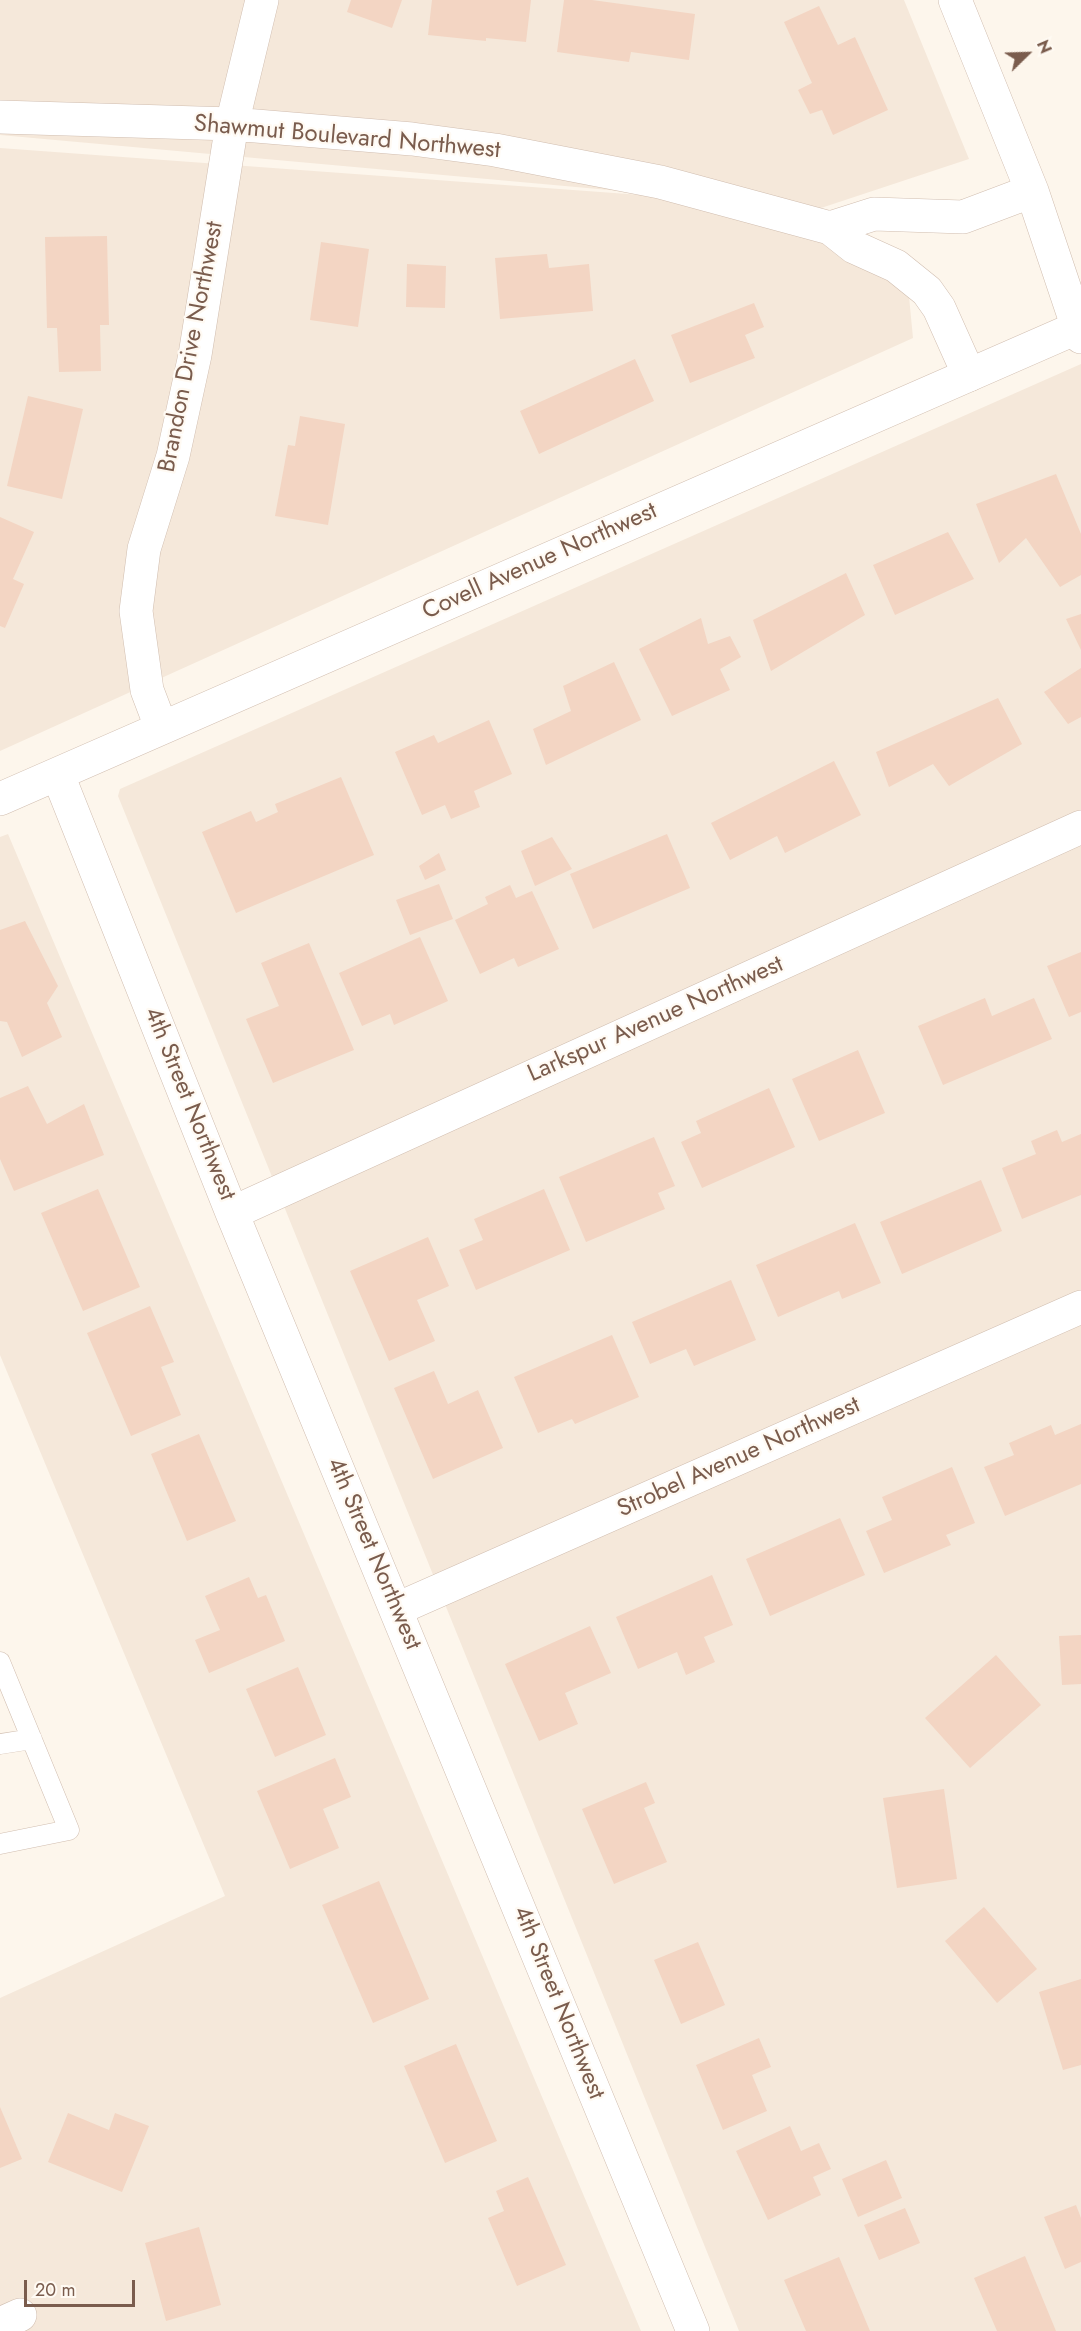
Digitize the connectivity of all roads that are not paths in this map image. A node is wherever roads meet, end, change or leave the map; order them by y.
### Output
1 (262, 0) edge
2 (955, 0) edge
3 (0, 117) edge
4 (232, 124) junction
5 (1032, 191) junction
6 (830, 228) junction
7 (1080, 330) edge
8 (969, 375) junction
9 (161, 727) junction
10 (58, 775) junction
11 (0, 800) edge
12 (1081, 827) edge
13 (232, 1213) junction
14 (1081, 1307) edge
15 (397, 1609) junction
16 (0, 1662) edge
17 (32, 1739) junction
18 (0, 1744) edge
19 (0, 1844) edge
20 (693, 2331) edge

1 - 4 street, Brandon Drive Northwest
2 - 5 street
3 - 4 street, Shawmut Boulevard Northwest
4 - 6 street, Shawmut Boulevard Northwest
4 - 9 street, Brandon Drive Northwest
5 - 6 street
5 - 7 street
6 - 8 street, Shawmut Boulevard Northwest
7 - 8 street, Covell Avenue Northwest
8 - 9 street, Covell Avenue Northwest
9 - 10 street, Covell Avenue Northwest
10 - 11 street, Covell Avenue Northwest
10 - 13 street, 4th Street Northwest
12 - 13 street, Larkspur Avenue Northwest
13 - 15 street, 4th Street Northwest
14 - 15 street, Strobel Avenue Northwest
15 - 20 street, 4th Street Northwest
16 - 17 lane
17 - 18 lane
17 - 19 lane

